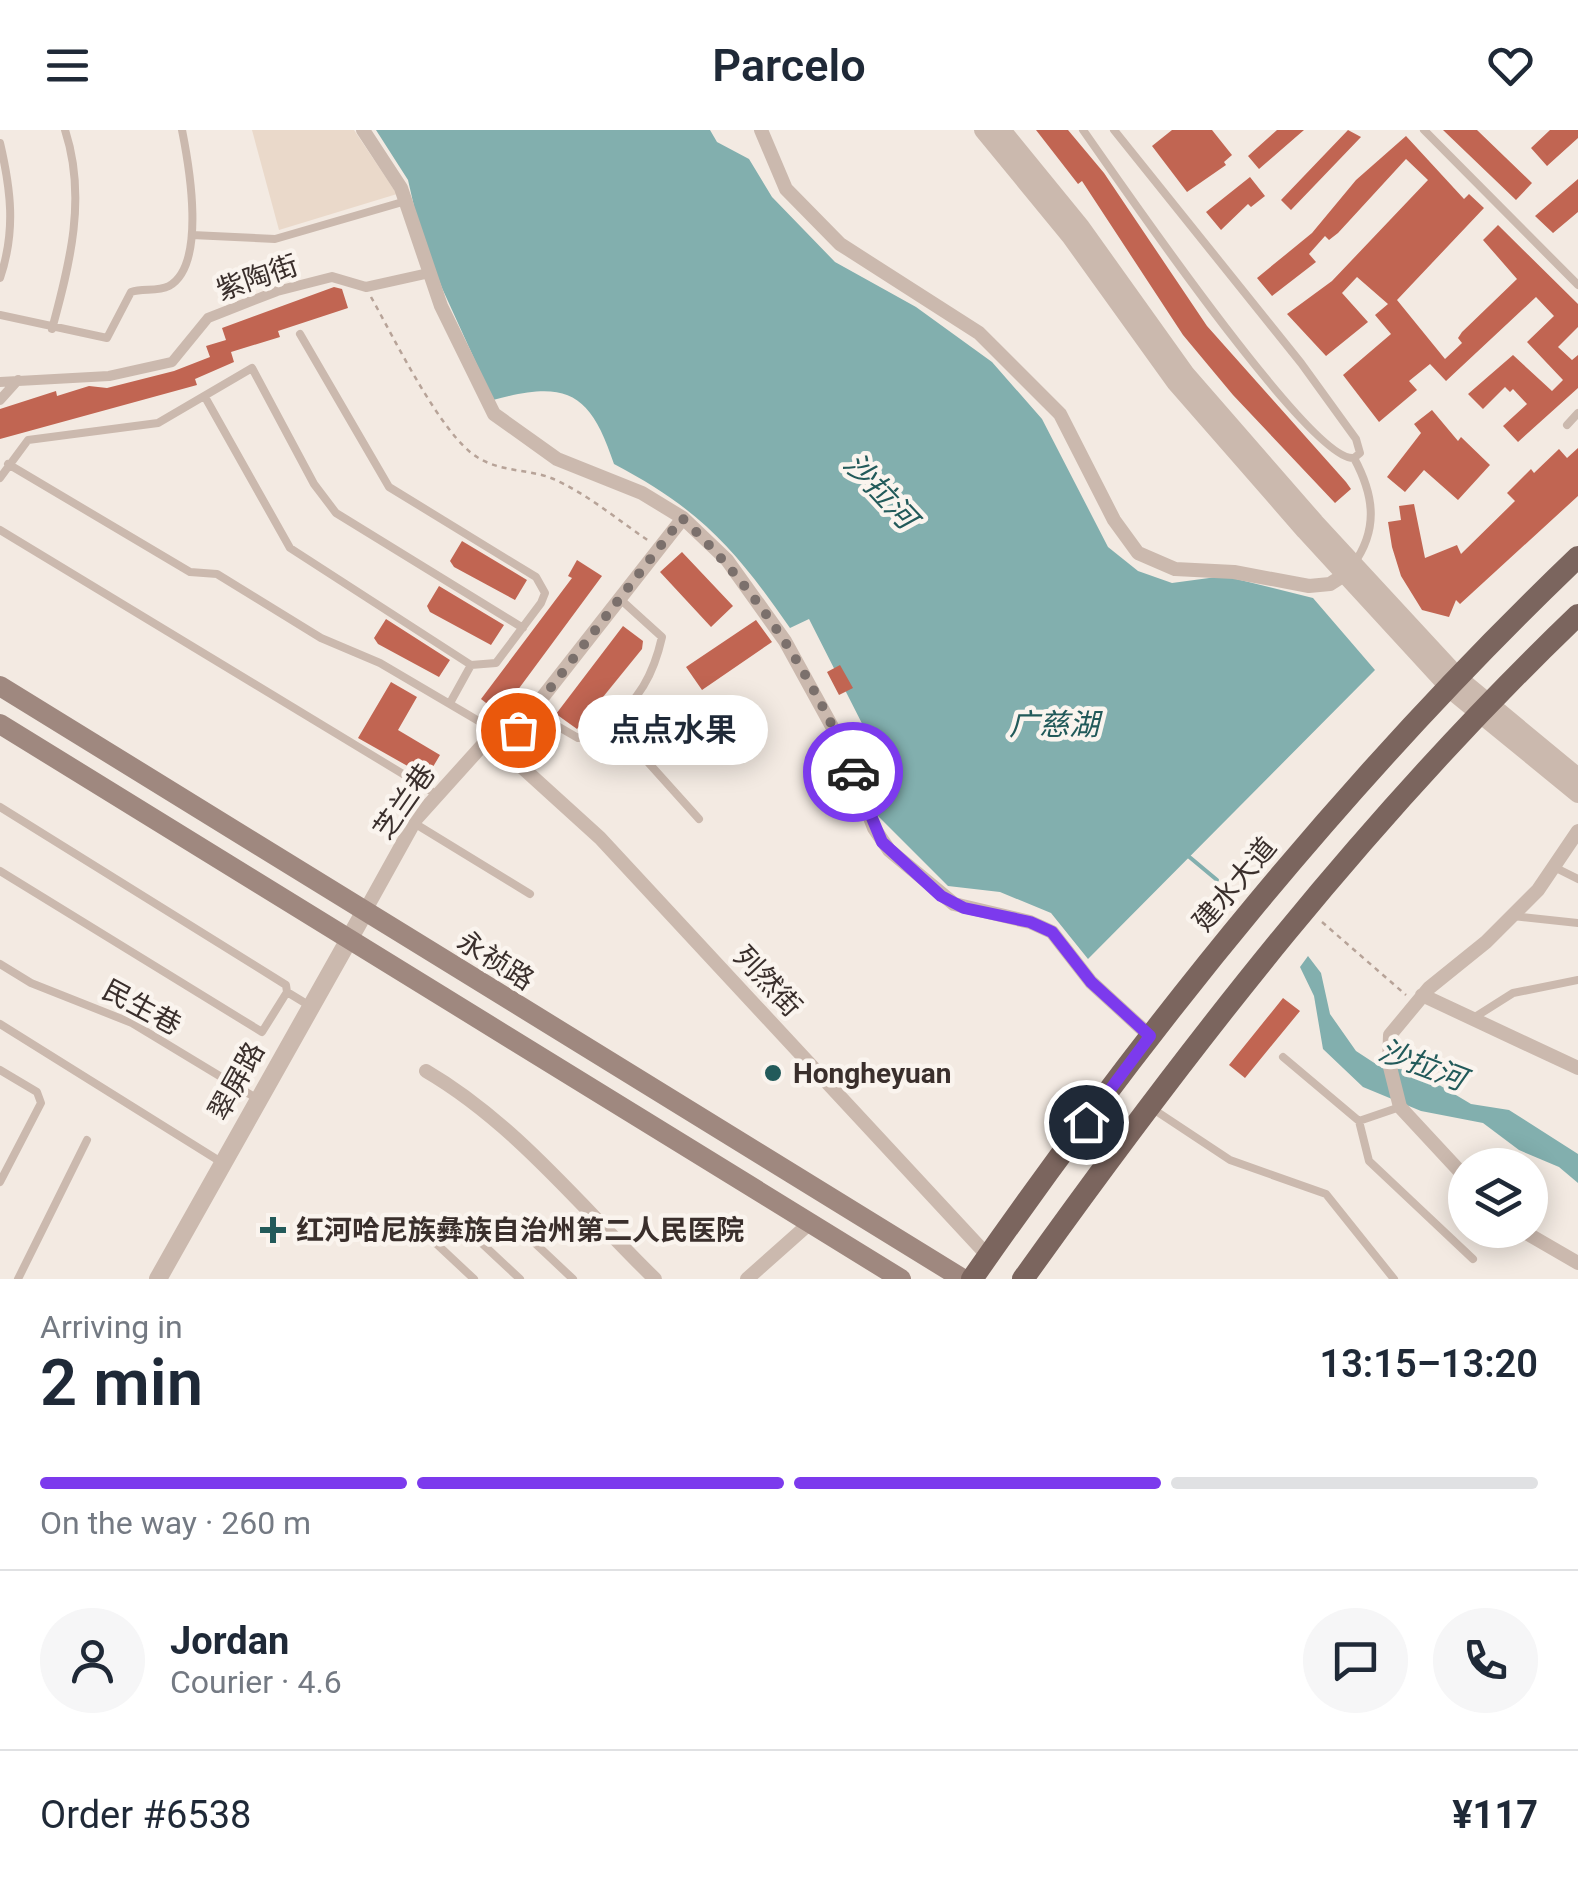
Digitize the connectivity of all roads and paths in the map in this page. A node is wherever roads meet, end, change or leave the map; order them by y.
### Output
1 (65, 130) edge
2 (182, 130) edge
3 (364, 130) edge
4 (761, 130) edge
5 (984, 130) edge
6 (1002, 130) edge
7 (1083, 130) edge
8 (1114, 130) edge
9 (1424, 130) edge
10 (0, 143) edge
11 (406, 201) junction
12 (192, 236) junction
13 (429, 273) junction
14 (0, 278) edge
15 (1578, 285) edge
16 (366, 286) junction
17 (0, 315) edge
18 (52, 329) junction
19 (300, 334) dead end
20 (18, 380) junction
21 (0, 382) edge
22 (205, 396) junction
23 (0, 400) edge
24 (1578, 414) edge
25 (1567, 425) dead end
26 (1354, 458) junction
27 (8, 464) junction
28 (0, 478) edge
29 (682, 518) junction
30 (0, 530) edge
31 (660, 548) junction
32 (1578, 558) edge
33 (1349, 570) junction
34 (620, 600) junction
35 (1578, 615) edge
36 (523, 628) junction
37 (470, 665) junction
38 (1454, 683) junction
39 (0, 686) edge
40 (450, 703) junction
41 (1484, 711) junction
42 (534, 712) junction
43 (0, 724) edge
44 (609, 726) junction
45 (489, 738) junction
46 (502, 750) junction
47 (1578, 777) edge
48 (436, 794) junction
49 (1578, 794) edge
50 (0, 806) edge
51 (699, 819) dead end
52 (414, 823) junction
53 (1578, 832) edge
54 (1554, 867) junction
55 (0, 871) edge
56 (1578, 879) edge
57 (530, 894) dead end
58 (1306, 908) junction
59 (364, 911) junction
60 (1512, 916) junction
61 (1578, 922) edge
62 (349, 939) junction
63 (0, 964) edge
64 (1578, 980) edge
65 (287, 992) junction
66 (1418, 999) junction
67 (310, 1006) junction
68 (1472, 1019) junction
69 (0, 1024) edge
70 (1150, 1036) junction
71 (1283, 1057) dead end
72 (1578, 1068) edge
73 (0, 1070) edge
74 (426, 1071) dead end
75 (258, 1099) junction
76 (1149, 1106) junction
77 (1400, 1107) junction
78 (1359, 1121) junction
79 (88, 1140) dead end
80 (1448, 1159) edge
81 (222, 1162) junction
82 (0, 1182) edge
83 (506, 1216) dead end
84 (410, 1220) dead end
85 (458, 1221) dead end
86 (810, 1223) junction
87 (1548, 1246) edge
88 (988, 1256) junction
89 (1473, 1259) dead end
90 (1578, 1263) edge
91 (18, 1279) edge
92 (158, 1279) edge
93 (474, 1279) edge
94 (520, 1279) edge
95 (573, 1279) edge
96 (655, 1279) edge
97 (746, 1279) edge
98 (901, 1279) edge
99 (963, 1279) edge
100 (972, 1279) edge
101 (1023, 1279) edge
102 (1394, 1279) edge

1 - 18 lane
2 - 12 lane
3 - 11 street
4 - 33 street
5 - 33 street
6 - 33 street
7 - 26 lane
8 - 26 lane
9 - 15 lane
10 - 14 lane
11 - 12 lane
11 - 13 street
12 - 18 lane
13 - 16 street, 紫陶街
13 - 29 street
16 - 20 street, 紫陶街
16 - 31 path
17 - 18 lane
19 - 36 lane
20 - 21 street, 紫陶街
20 - 23 street
22 - 27 lane
22 - 36 lane
22 - 37 lane
24 - 25 lane
26 - 33 lane
27 - 28 lane
27 - 40 lane
29 - 31 street
29 - 70 street
30 - 48 lane
31 - 34 street
32 - 38 main road, 建水大道
33 - 38 street
34 - 42 street
34 - 44 lane
35 - 41 main road
36 - 37 lane
37 - 40 lane
38 - 41 street
38 - 70 main road, 建水大道
39 - 59 main road, 永祯路
40 - 45 lane
41 - 47 street
41 - 49 street
41 - 58 main road
42 - 44 lane
42 - 46 street
43 - 62 main road
44 - 51 lane
45 - 46 street
45 - 48 street, 芝兰巷
46 - 88 street, 列然街
48 - 52 street, 芝兰巷
50 - 65 lane
52 - 57 lane
52 - 59 street, 芝兰巷
53 - 54 street
54 - 56 lane
54 - 60 street
55 - 65 lane
58 - 66 path
58 - 76 main road
59 - 62 street, 翠屏路
59 - 99 main road, 永祯路
60 - 61 lane
60 - 66 street
62 - 67 street, 翠屏路
62 - 86 main road
63 - 75 lane, 民生巷
64 - 68 lane
65 - 67 lane
66 - 68 street
66 - 77 street
67 - 75 street, 翠屏路
68 - 72 street
69 - 81 lane
70 - 88 main road, 建水大道
71 - 78 lane
73 - 82 lane
74 - 96 street
75 - 81 street, 翠屏路
76 - 101 main road
76 - 102 lane
77 - 78 lane
77 - 80 street
78 - 89 lane
79 - 91 lane
81 - 92 street, 翠屏路
83 - 95 lane
84 - 93 lane
85 - 94 lane
86 - 97 street
86 - 98 main road
87 - 90 street
88 - 100 main road, 建水大道

